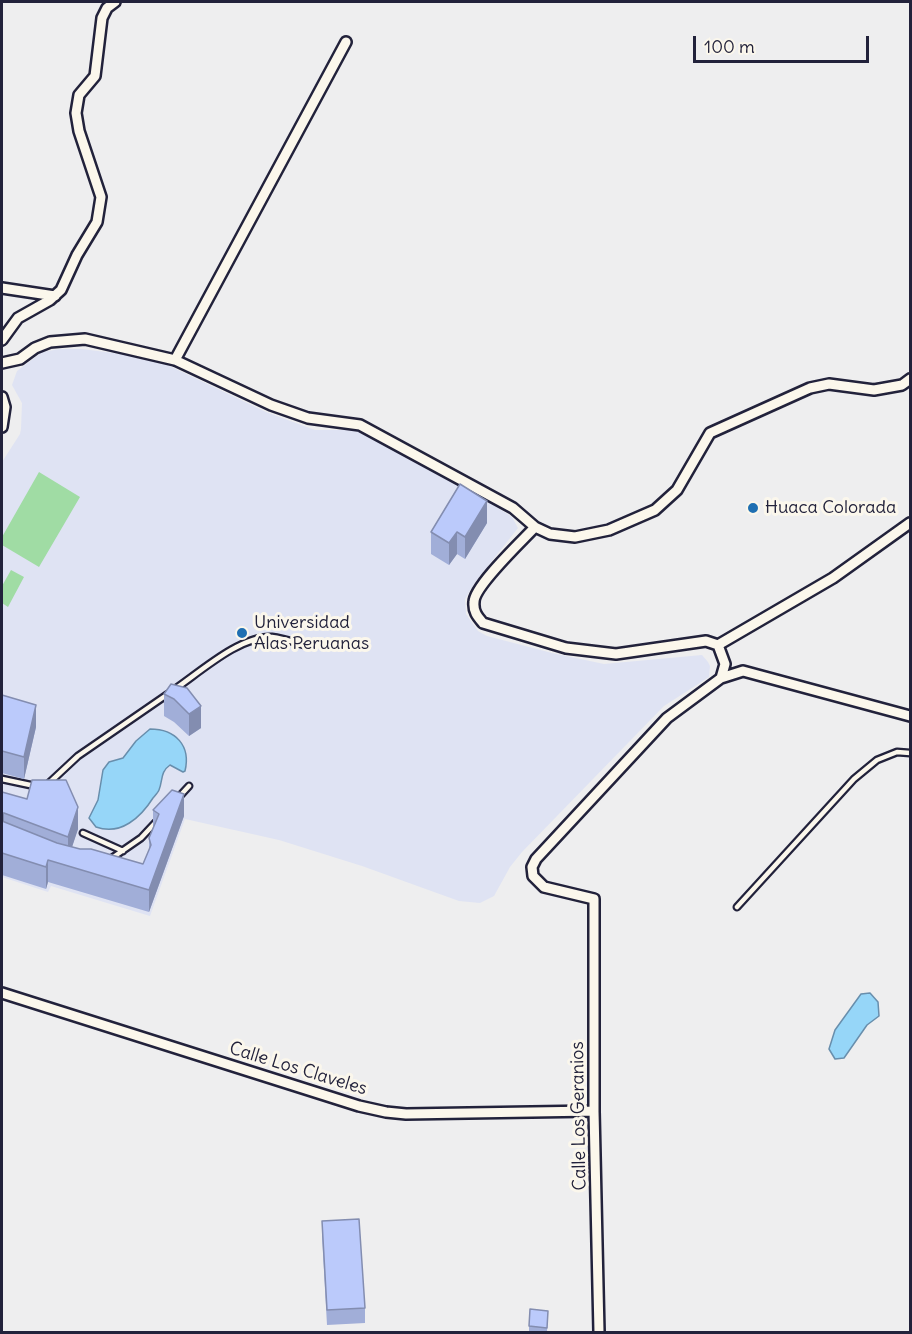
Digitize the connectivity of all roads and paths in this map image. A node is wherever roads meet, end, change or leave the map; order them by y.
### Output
1 (115, 2) edge
2 (346, 42) dead end
3 (2, 288) edge
4 (55, 296) junction
5 (2, 340) edge
6 (175, 360) junction
7 (2, 363) edge
8 (910, 380) edge
9 (2, 397) edge
10 (2, 427) edge
11 (910, 523) edge
12 (535, 527) junction
13 (304, 645) dead end
14 (718, 645) junction
15 (721, 678) junction
16 (910, 716) edge
17 (910, 753) edge
18 (2, 779) edge
19 (189, 786) dead end
20 (44, 788) junction
21 (53, 790) edge
22 (173, 803) edge
23 (157, 820) edge
24 (83, 833) dead end
25 (123, 851) junction
26 (108, 860) edge
27 (737, 907) dead end
28 (2, 993) edge
29 (594, 1111) junction
30 (599, 1332) edge

1 - 4 street
2 - 6 street
3 - 4 street
4 - 5 street
6 - 7 street
6 - 12 street
8 - 12 street
9 - 10 street
11 - 14 street
12 - 14 street
13 - 20 lane
14 - 15 street
15 - 16 street
15 - 29 street, Calle Los Geranios
17 - 27 lane
18 - 20 lane
19 - 22 lane
20 - 21 lane
23 - 25 lane
24 - 25 lane
25 - 26 lane
28 - 29 street, Calle Los Claveles
29 - 30 street, Calle Los Geranios

